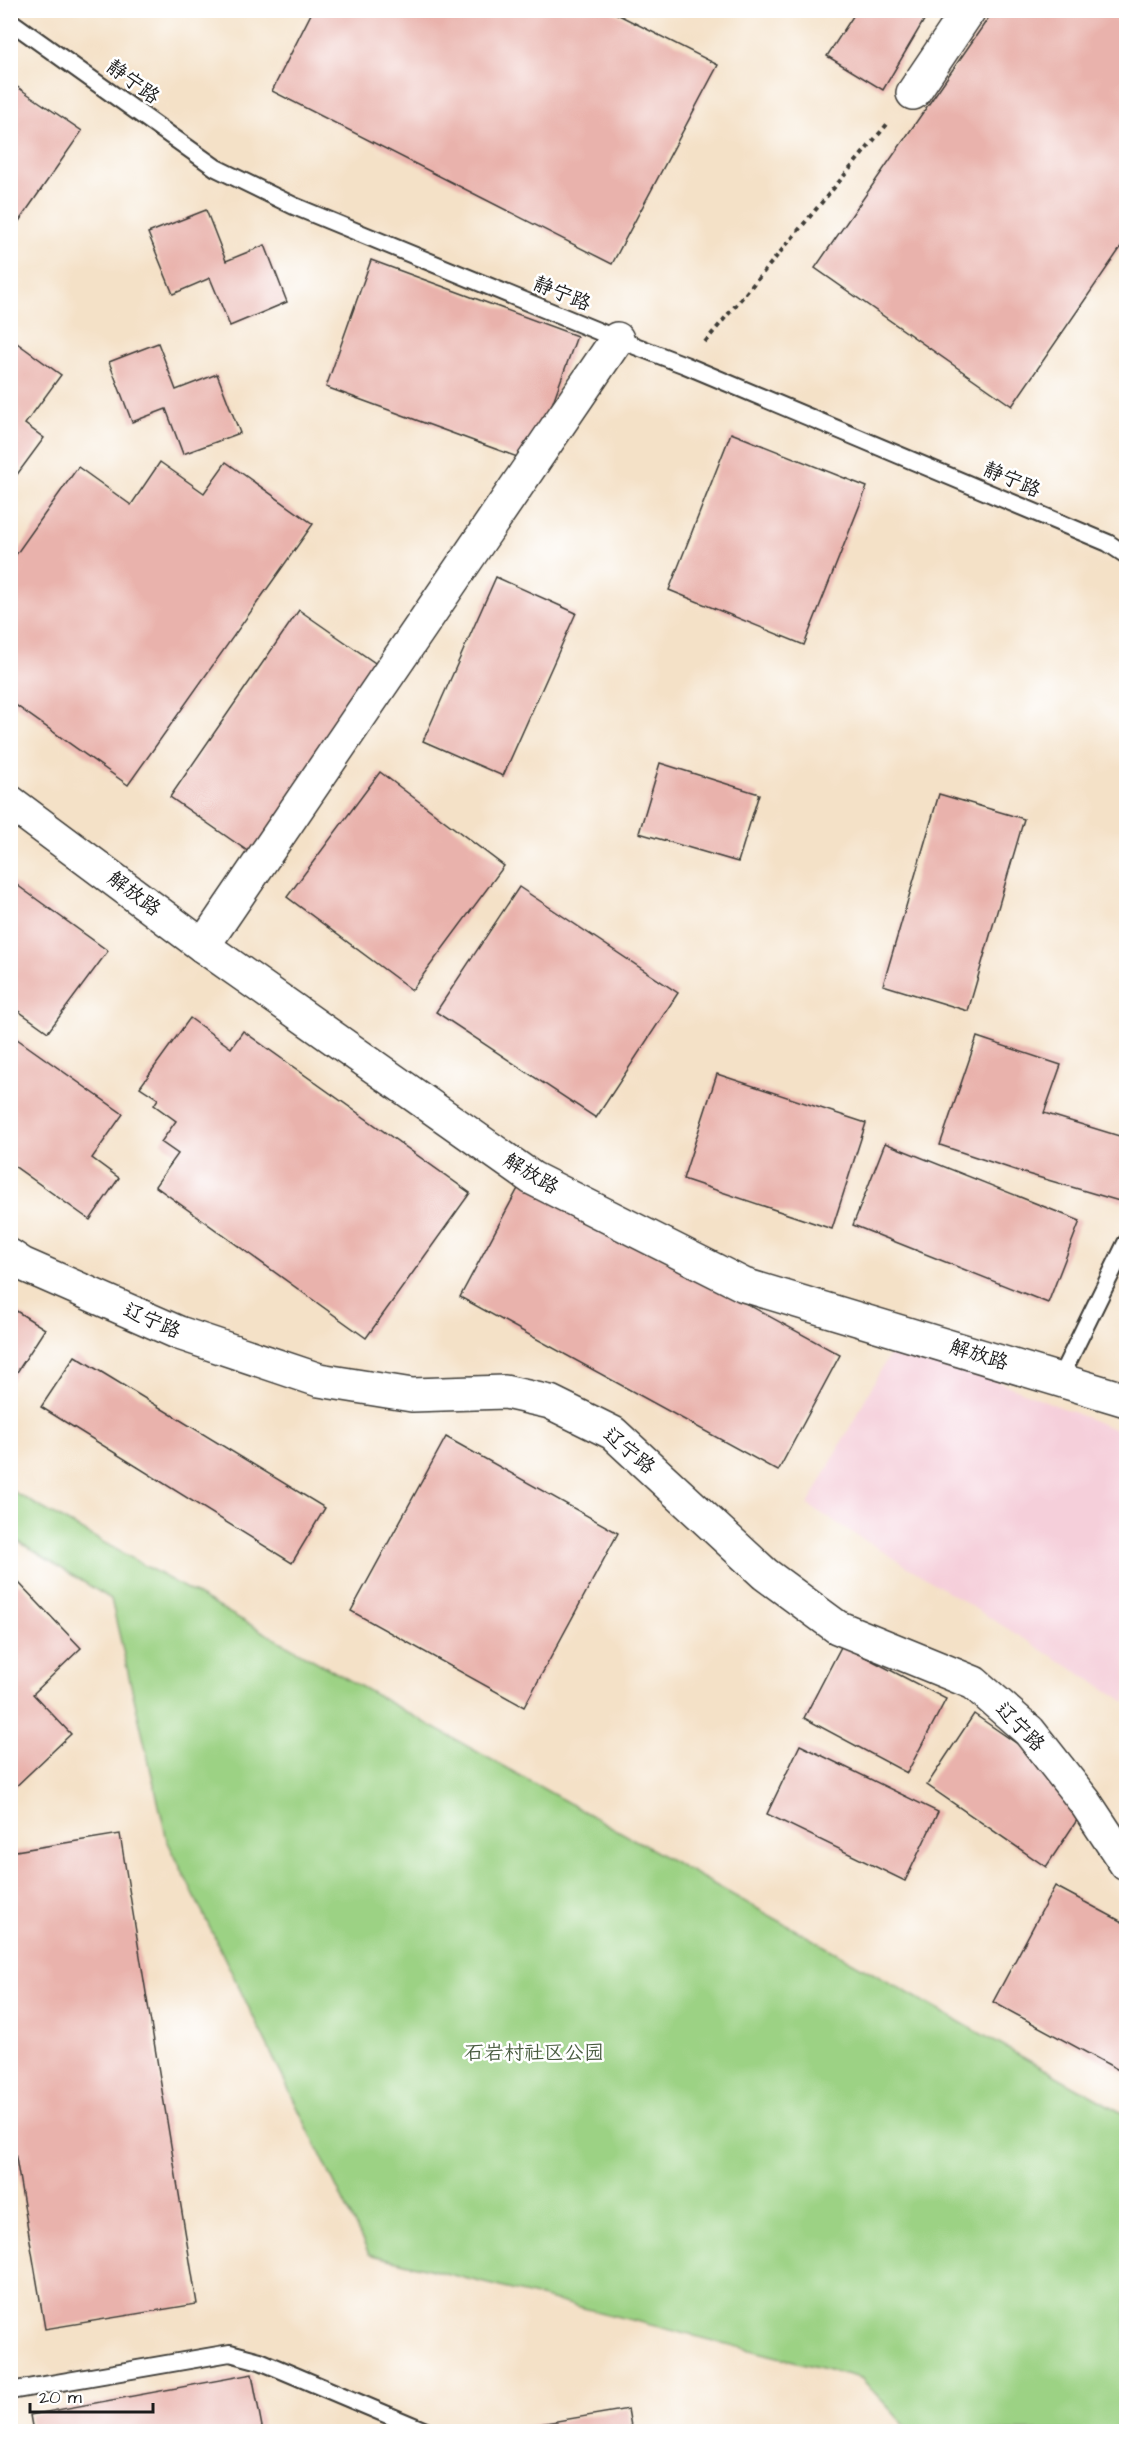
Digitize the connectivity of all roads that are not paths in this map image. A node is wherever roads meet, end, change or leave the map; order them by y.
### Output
1 (969, 10) edge
2 (10, 21) edge
3 (913, 93) road end
4 (617, 339) junction
5 (1126, 555) edge
6 (10, 802) edge
7 (203, 946) junction
8 (1126, 1243) edge
9 (10, 1256) edge
10 (1059, 1380) junction
11 (1126, 1400) edge
12 (1126, 1864) edge
13 (10, 2391) edge
14 (428, 2432) edge

1 - 3 street
2 - 4 lane, 静宁路
4 - 5 lane, 静宁路
4 - 7 street
6 - 7 street, 解放路
7 - 10 street, 解放路
8 - 10 lane
9 - 12 street, 辽宁路
10 - 11 street, 解放路
13 - 14 lane

